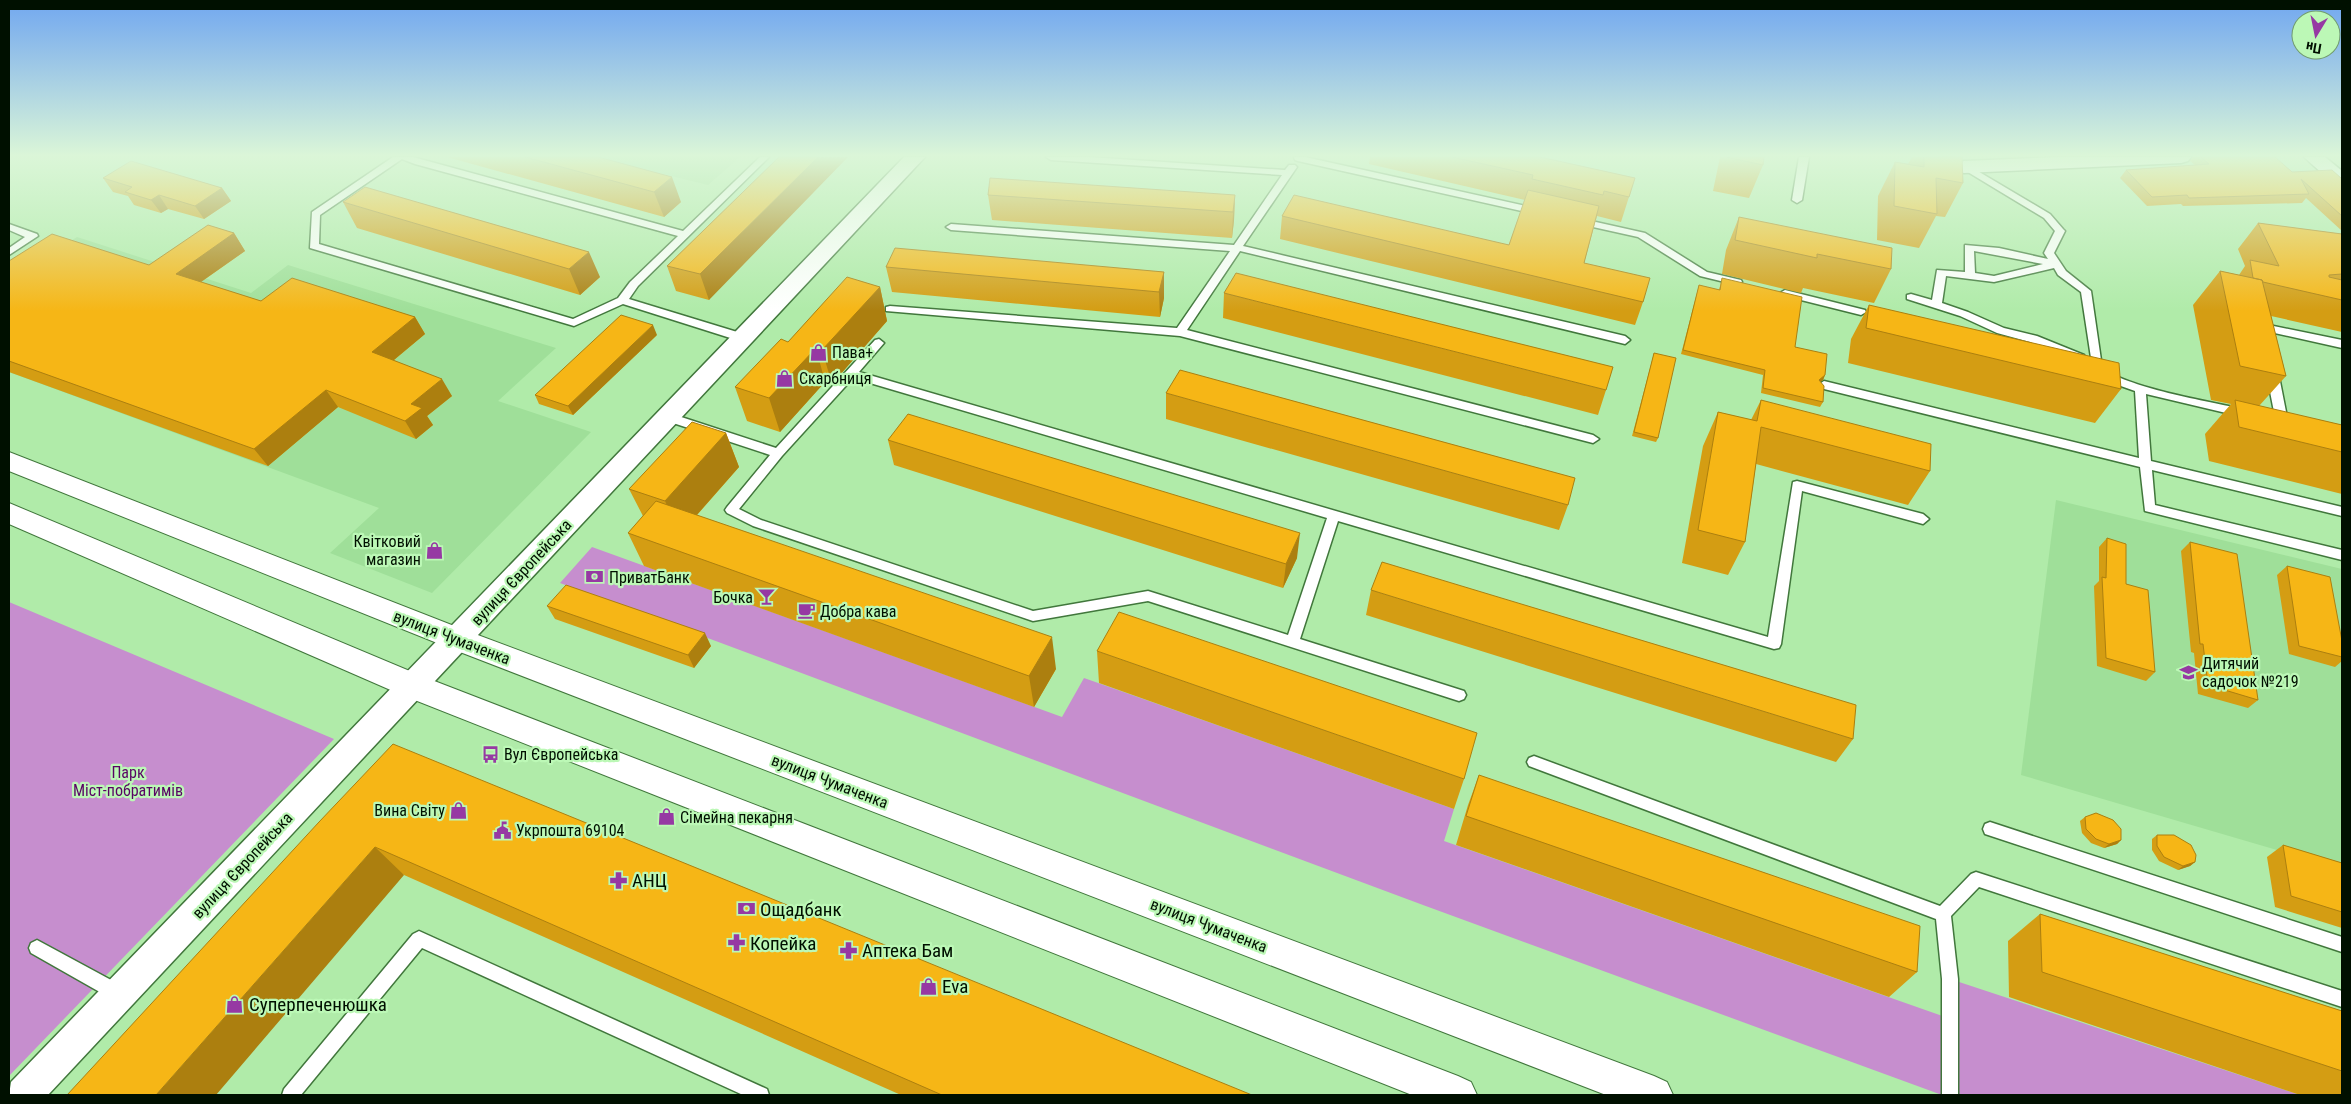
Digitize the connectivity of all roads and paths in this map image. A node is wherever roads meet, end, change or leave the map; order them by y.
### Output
1 (324, 209) edge
2 (588, 209) edge
3 (712, 209) edge
4 (866, 209) edge
5 (1264, 209) edge
6 (1522, 209) edge
7 (2034, 209) edge
8 (1546, 214) edge
9 (1565, 218) edge
10 (9, 227) edge
11 (951, 227) dead end
12 (685, 235) junction
13 (1238, 248) junction
14 (9, 252) edge
15 (2056, 264) junction
16 (1970, 276) junction
17 (1750, 285) edge
18 (1778, 292) edge
19 (1911, 297) dead end
20 (622, 300) junction
21 (1937, 304) junction
22 (890, 309) dead end
23 (1861, 312) dead end
24 (1180, 332) junction
25 (743, 338) junction
26 (1626, 340) dead end
27 (879, 342) dead end
28 (2342, 344) edge
29 (2097, 368) junction
30 (850, 373) junction
31 (1824, 384) edge
32 (2140, 388) junction
33 (668, 417) junction
34 (1593, 439) dead end
35 (778, 453) junction
36 (9, 462) edge
37 (2147, 463) junction
38 (2342, 512) edge
39 (9, 513) edge
40 (1334, 515) junction
41 (1924, 519) dead end
42 (2342, 555) edge
43 (457, 639) junction
44 (1292, 642) junction
45 (412, 686) junction
46 (1459, 695) dead end
47 (1534, 762) dead end
48 (1990, 829) dead end
49 (1944, 914) junction
50 (2342, 945) edge
51 (37, 948) dead end
52 (120, 995) junction
53 (2342, 999) edge
54 (1415, 1087) edge
55 (24, 1095) edge
56 (290, 1095) edge
57 (761, 1095) edge
58 (1458, 1095) edge
59 (1654, 1095) edge
60 (1950, 1095) edge

1 - 20 lane
2 - 12 lane
3 - 12 lane
4 - 25 street, вулиця Європейська
5 - 13 lane
6 - 8 lane
7 - 15 lane
9 - 17 lane
10 - 14 lane
11 - 13 lane
12 - 20 lane
13 - 24 lane
13 - 26 lane
15 - 16 lane
15 - 16 lane
15 - 29 lane
16 - 21 lane
18 - 23 lane
19 - 21 lane
20 - 25 lane
21 - 29 lane
22 - 24 lane
24 - 34 lane
25 - 33 street, вулиця Європейська
27 - 30 lane
28 - 32 lane
29 - 32 lane
30 - 35 lane
30 - 40 lane
31 - 37 lane
32 - 37 lane
33 - 35 lane
33 - 43 street, вулиця Європейська
35 - 44 lane
36 - 43 street, вулиця Чумаченка
37 - 38 lane
37 - 42 lane
39 - 45 street
40 - 41 lane
40 - 44 lane
43 - 45 street, вулиця Європейська
43 - 59 street, вулиця Чумаченка
44 - 46 lane
45 - 52 street, вулиця Європейська
45 - 54 street
47 - 49 lane
48 - 50 lane
49 - 53 lane
49 - 60 lane
51 - 52 lane
52 - 55 street, вулиця Європейська
54 - 58 street
56 - 57 lane

